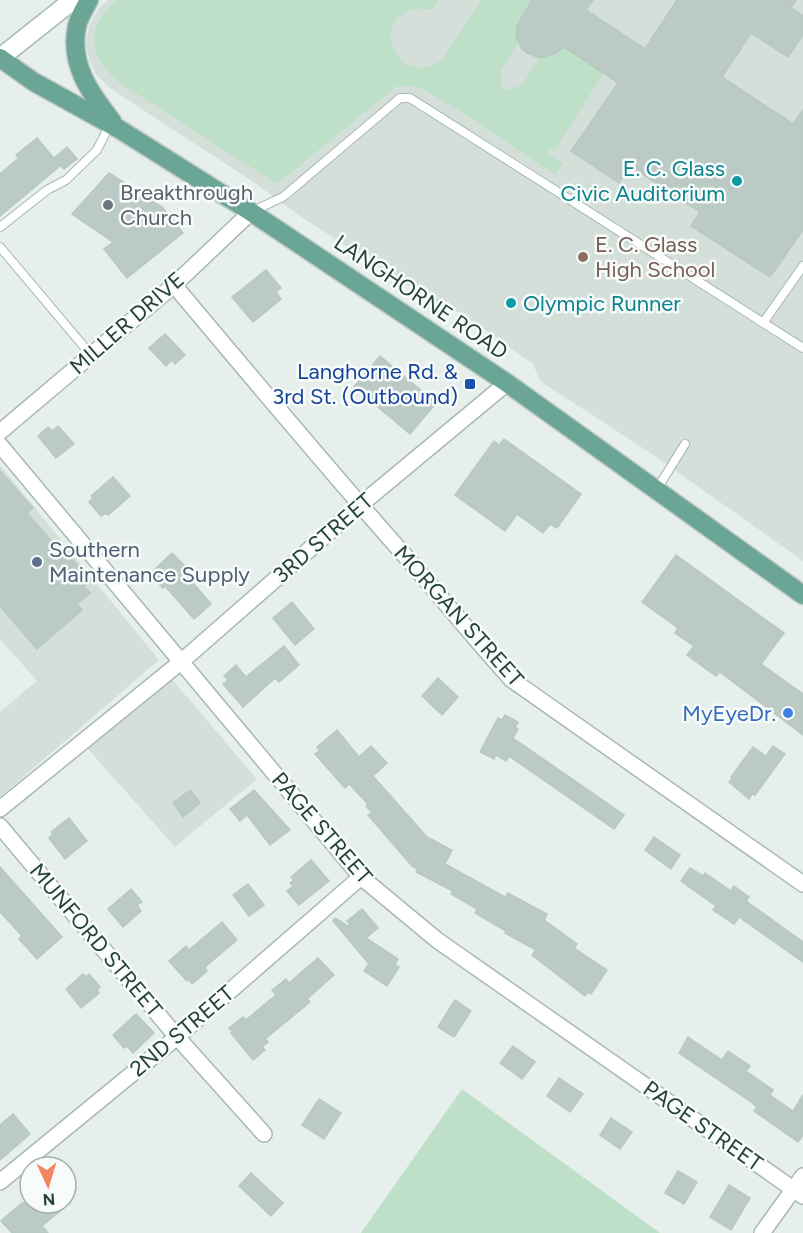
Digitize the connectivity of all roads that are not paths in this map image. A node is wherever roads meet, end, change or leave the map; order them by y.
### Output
1 (73, 0) edge
2 (89, 0) edge
3 (0, 58) edge
4 (115, 126) junction
5 (251, 212) junction
6 (0, 227) edge
7 (0, 247) edge
8 (803, 266) edge
9 (174, 285) junction
10 (764, 323) junction
11 (803, 348) edge
12 (91, 355) junction
13 (507, 383) junction
14 (0, 432) edge
15 (685, 444) dead end
16 (0, 445) edge
17 (656, 490) junction
18 (359, 506) junction
19 (803, 596) edge
20 (182, 661) junction
21 (0, 809) edge
22 (0, 826) edge
23 (361, 878) junction
24 (803, 884) edge
25 (177, 1037) junction
26 (264, 1134) dead end
27 (803, 1176) edge
28 (0, 1182) edge
29 (799, 1192) edge
30 (762, 1233) edge

1 - 3 main road
2 - 4 main road
3 - 4 main road, LANGHORNE ROAD
4 - 5 main road, LANGHORNE ROAD
4 - 6 lane
5 - 9 street, MILLER DRIVE
5 - 10 lane
5 - 13 main road, LANGHORNE ROAD
7 - 12 lane
8 - 10 lane
9 - 12 street, MILLER DRIVE
9 - 18 street, MORGAN STREET
10 - 11 lane
12 - 14 street, MILLER DRIVE
13 - 17 main road, LANGHORNE ROAD
13 - 18 street, 3RD STREET
15 - 17 lane
16 - 20 street, PAGE STREET
17 - 19 main road, LANGHORNE ROAD
18 - 20 street, 3RD STREET
18 - 24 street, MORGAN STREET
20 - 21 street, 3RD STREET
20 - 23 street, PAGE STREET
22 - 25 street, MUNFORD STREET
23 - 25 street, 2ND STREET
23 - 29 street, PAGE STREET
25 - 26 street, MUNFORD STREET
25 - 28 street, 2ND STREET
27 - 29 street
29 - 30 street

